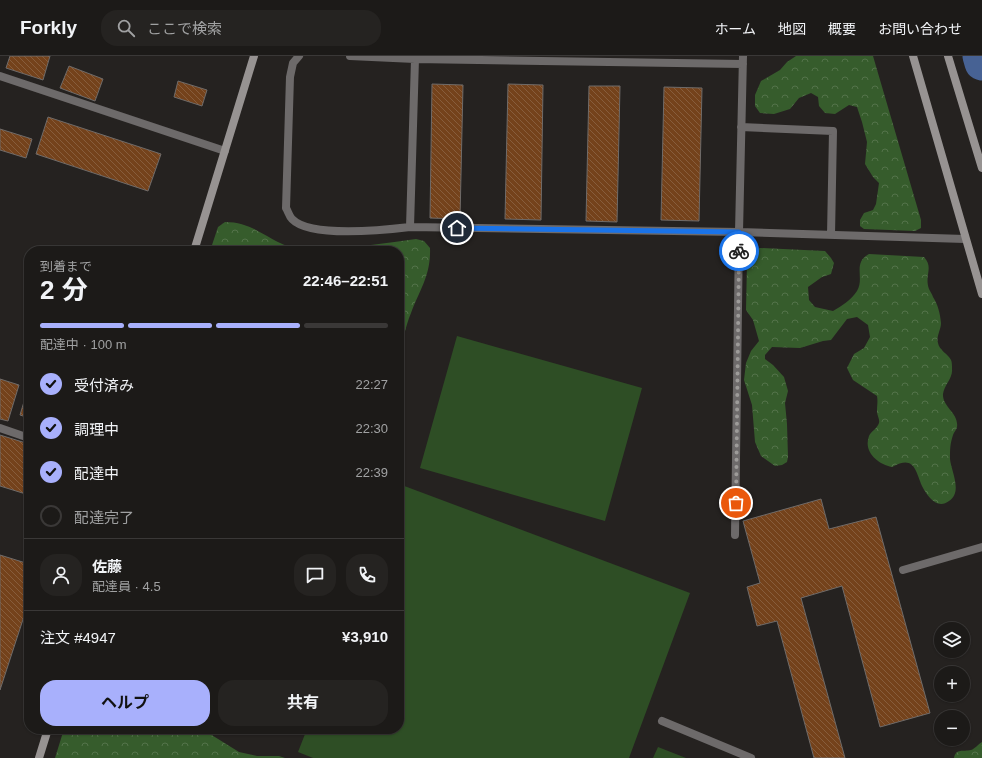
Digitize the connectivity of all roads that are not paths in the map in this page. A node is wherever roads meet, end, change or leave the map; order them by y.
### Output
1 (254, 56) edge
2 (299, 56) edge
3 (350, 56) edge
4 (912, 56) edge
5 (948, 56) edge
6 (415, 59) junction
7 (743, 60) edge
8 (0, 76) edge
9 (741, 128) junction
10 (225, 151) junction
11 (982, 168) edge
12 (410, 227) junction
13 (739, 232) junction
14 (831, 235) junction
15 (965, 239) junction
16 (196, 246) edge
17 (982, 294) edge
18 (0, 428) edge
19 (24, 436) edge
20 (735, 535) dead end
21 (982, 548) edge
22 (903, 570) dead end
23 (662, 721) dead end
24 (46, 734) edge
25 (39, 758) edge
26 (751, 758) edge

1 - 10 street
2 - 12 street
3 - 6 street
4 - 15 street
5 - 11 street
6 - 7 street
6 - 12 street
7 - 9 street
8 - 10 street
9 - 13 street
9 - 14 street
10 - 16 street
12 - 13 street
13 - 14 street
13 - 20 street
14 - 15 street
15 - 17 street
18 - 19 street
21 - 22 street
23 - 26 street
24 - 25 street

